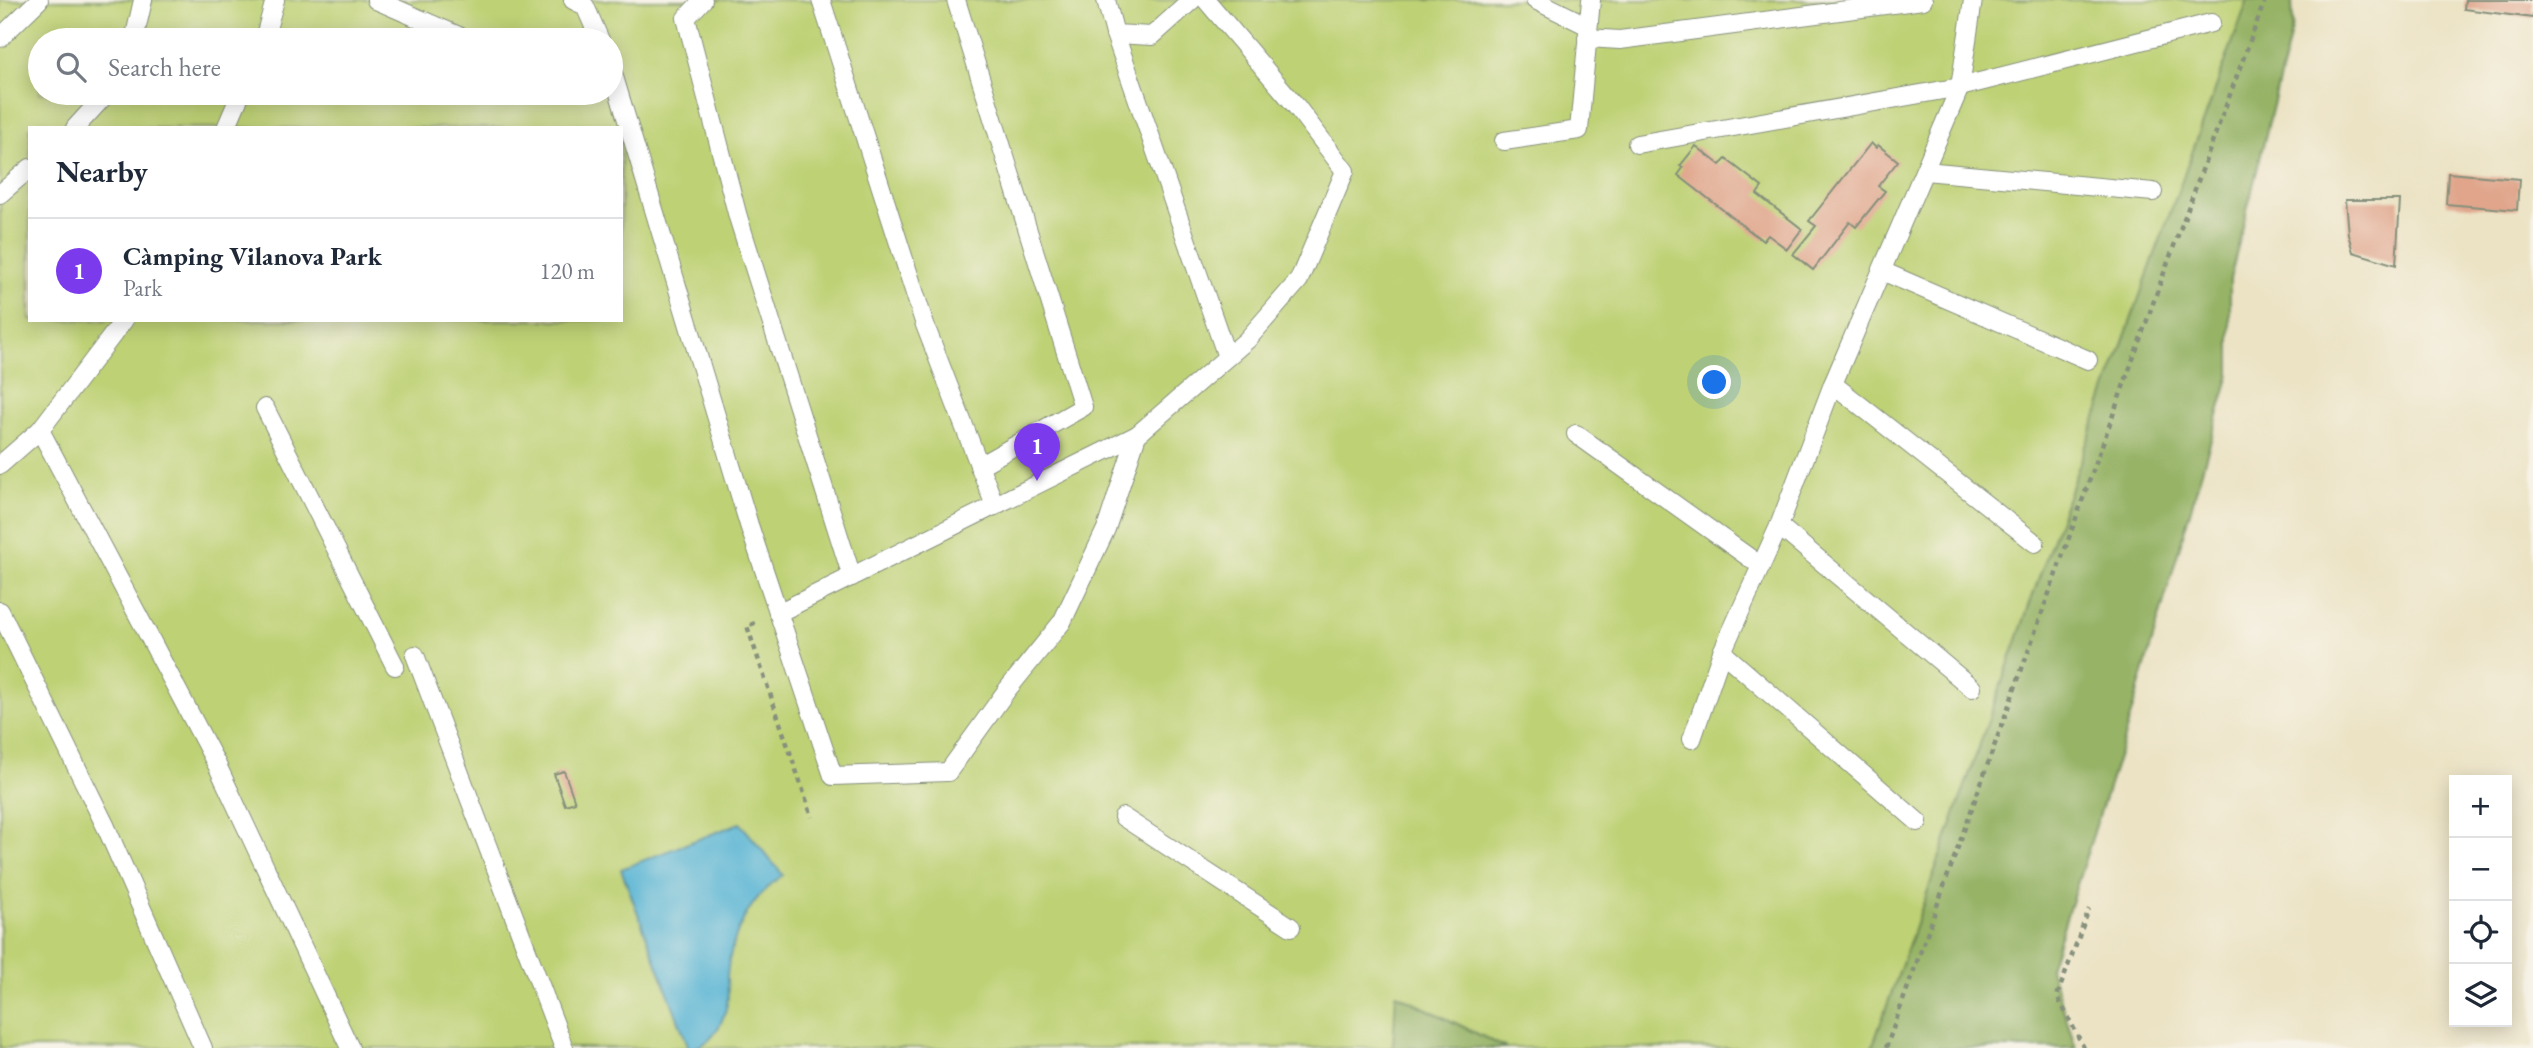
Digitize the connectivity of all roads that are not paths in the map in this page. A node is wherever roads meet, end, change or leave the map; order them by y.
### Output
1 (38, 0) edge
2 (143, 0) edge
3 (275, 0) edge
4 (376, 0) edge
5 (573, 0) edge
6 (704, 0) edge
7 (821, 0) edge
8 (956, 0) edge
9 (1106, 0) edge
10 (1192, 0) edge
11 (1206, 0) edge
12 (1535, 0) edge
13 (1591, 0) edge
14 (1923, 0) edge
15 (1973, 0) edge
16 (2211, 23) dead end
17 (138, 28) edge
18 (267, 28) edge
19 (440, 28) edge
20 (595, 28) edge
21 (1588, 32) junction
22 (1115, 34) junction
23 (0, 38) edge
24 (1960, 88) junction
25 (96, 105) edge
26 (236, 105) edge
27 (622, 105) edge
28 (77, 126) edge
29 (227, 126) edge
30 (1504, 141) dead end
31 (1636, 144) dead end
32 (28, 170) edge
33 (1925, 170) junction
34 (2153, 192) dead end
35 (0, 194) edge
36 (1882, 271) junction
37 (122, 322) edge
38 (1227, 357) junction
39 (2088, 359) dead end
40 (1833, 384) junction
41 (265, 408) dead end
42 (40, 430) junction
43 (1137, 435) junction
44 (1576, 435) dead end
45 (0, 465) edge
46 (979, 466) junction
47 (995, 506) junction
48 (1779, 526) junction
49 (2035, 542) dead end
50 (1761, 566) junction
51 (852, 576) junction
52 (0, 611) edge
53 (778, 613) junction
54 (1722, 652) junction
55 (415, 654) dead end
56 (395, 666) dead end
57 (1972, 688) dead end
58 (1692, 739) dead end
59 (1123, 817) dead end
60 (1918, 822) dead end
61 (1291, 927) dead end
62 (203, 1048) edge
63 (350, 1048) edge
64 (564, 1048) edge

1 - 23 lane
2 - 17 lane
3 - 18 lane
4 - 19 lane
5 - 20 lane
6 - 51 lane
7 - 46 lane
8 - 46 lane
9 - 22 lane
10 - 22 lane
11 - 38 lane
12 - 21 lane
13 - 21 lane
14 - 21 lane
15 - 24 lane
16 - 24 lane
21 - 30 lane
22 - 38 lane
24 - 31 lane
24 - 33 lane
25 - 28 lane
26 - 29 lane
27 - 53 lane
32 - 35 lane
33 - 34 lane
33 - 36 lane
36 - 39 lane
36 - 40 lane
37 - 42 lane
38 - 43 lane
40 - 48 lane
40 - 49 lane
41 - 56 lane
42 - 45 lane
42 - 63 lane
43 - 47 lane
43 - 53 lane
44 - 50 lane
46 - 47 lane
47 - 51 lane
48 - 50 lane
48 - 57 lane
50 - 54 lane
51 - 53 lane
52 - 62 lane
54 - 58 lane
54 - 60 lane
55 - 64 lane
59 - 61 lane

